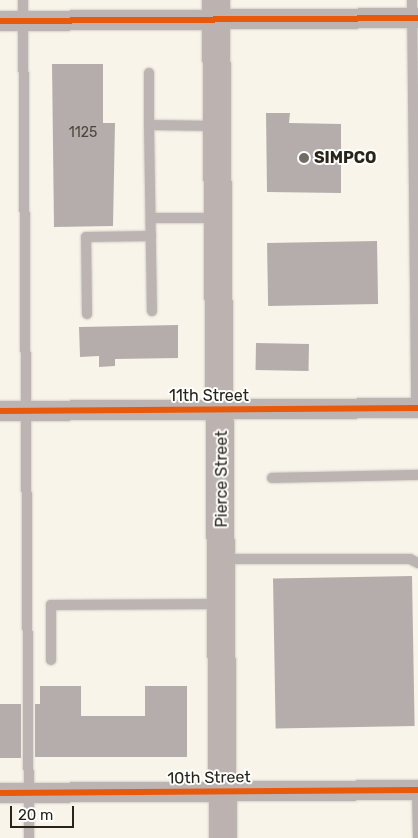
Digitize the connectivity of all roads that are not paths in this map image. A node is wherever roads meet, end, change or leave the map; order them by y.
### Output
1 (23, 0) edge
2 (216, 11) edge
3 (414, 12) edge
4 (22, 21) junction
5 (0, 22) edge
6 (148, 73) dead end
7 (149, 126) junction
8 (218, 126) junction
9 (151, 218) junction
10 (219, 218) junction
11 (151, 236) junction
12 (152, 311) dead end
13 (87, 314) dead end
14 (417, 408) edge
15 (28, 410) junction
16 (222, 410) junction
17 (0, 411) edge
18 (418, 475) edge
19 (272, 478) dead end
20 (222, 559) junction
21 (418, 563) edge
22 (223, 604) junction
23 (51, 660) dead end
24 (418, 790) edge
25 (223, 791) junction
26 (0, 793) edge
27 (29, 793) junction
28 (29, 838) edge
29 (223, 838) edge
30 (418, 838) edge

1 - 4 lane
2 - 3 street
2 - 4 street
2 - 8 main road, Pierce Street
3 - 14 lane
4 - 5 street
4 - 15 lane
6 - 7 lane
7 - 8 lane
7 - 9 lane
8 - 10 main road, Pierce Street
9 - 10 lane
9 - 11 lane
10 - 16 main road, Pierce Street
11 - 12 lane
11 - 13 lane
14 - 16 street, 11th Street
15 - 16 street, 11th Street
15 - 17 street, 11th Street
15 - 27 lane
16 - 20 main road, Pierce Street
18 - 19 lane
20 - 21 lane
20 - 22 main road, Pierce Street
22 - 23 lane
22 - 25 main road, Pierce Street
24 - 25 street, 10th Street
24 - 30 lane
25 - 27 street, 10th Street
25 - 29 main road, Pierce Street
26 - 27 street, 10th Street
27 - 28 lane

